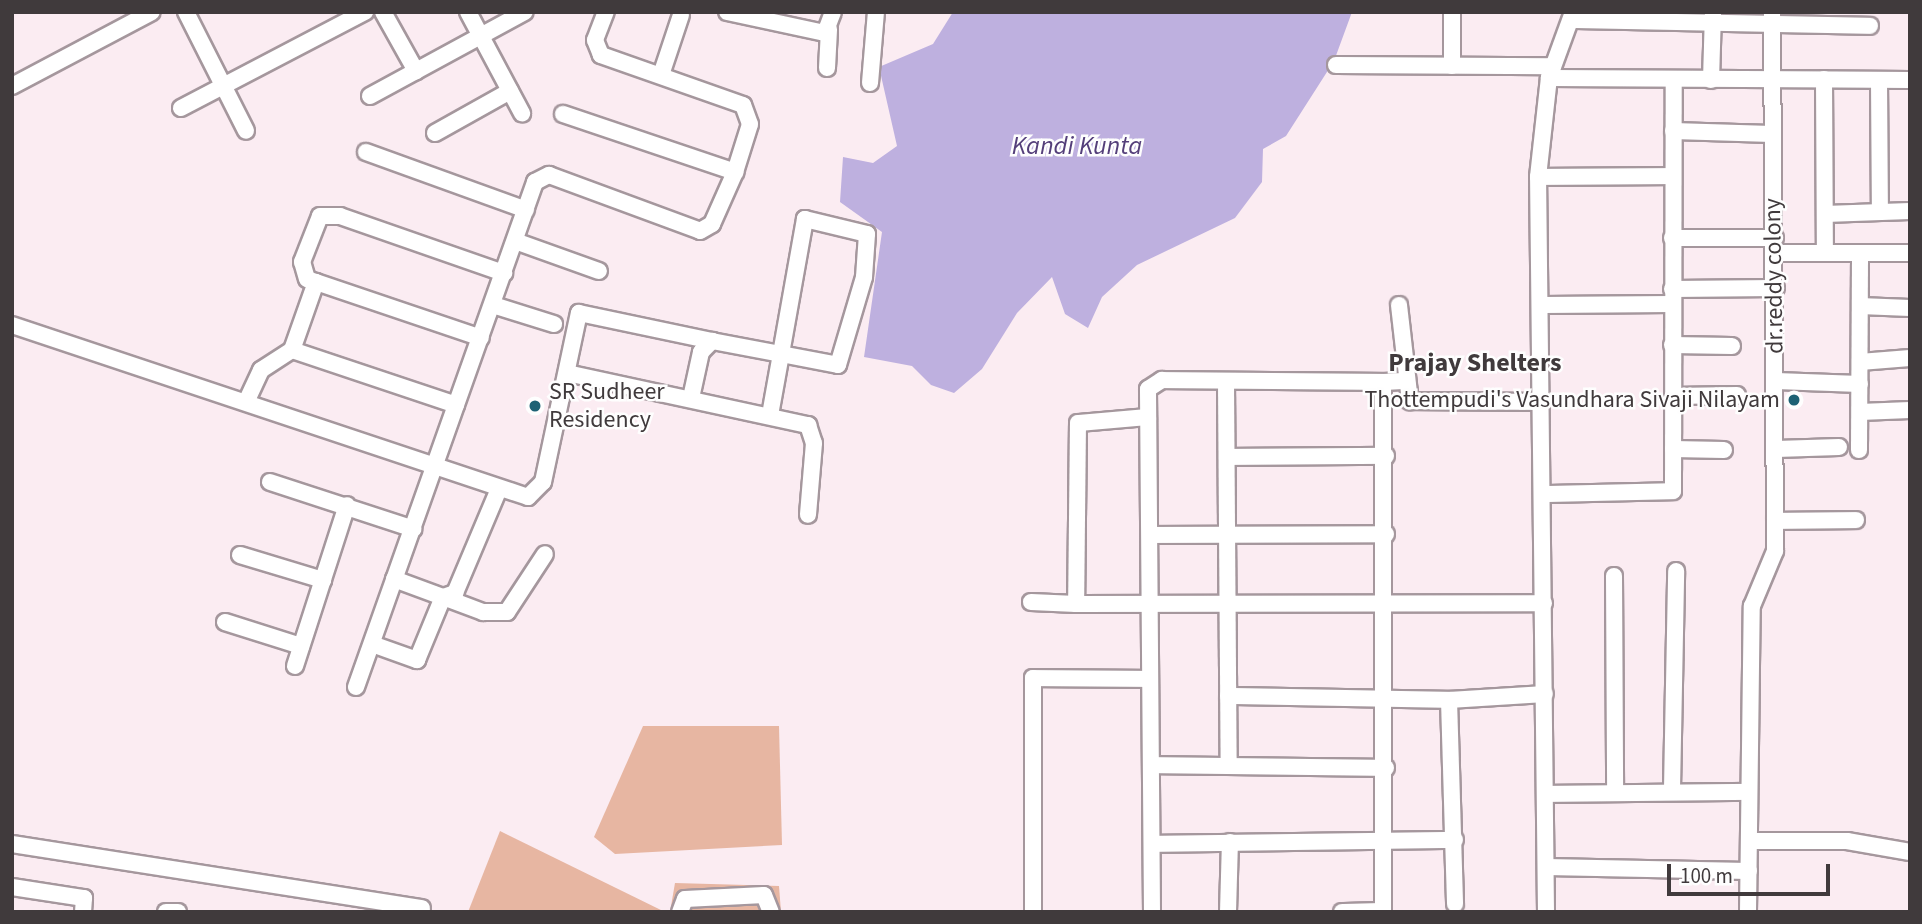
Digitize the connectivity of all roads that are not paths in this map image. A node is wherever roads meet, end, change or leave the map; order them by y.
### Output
1 (152, 12) edge
2 (186, 12) edge
3 (365, 12) edge
4 (383, 12) edge
5 (468, 12) edge
6 (525, 12) edge
7 (606, 12) edge
8 (727, 12) edge
9 (833, 12) edge
10 (876, 12) edge
11 (1452, 12) edge
12 (681, 15) dead end
13 (1572, 16) edge
14 (1627, 17) edge
15 (1663, 17) edge
16 (1713, 17) edge
17 (1772, 18) edge
18 (1870, 26) dead end
19 (829, 29) junction
20 (481, 36) junction
21 (1336, 65) dead end
22 (1452, 66) junction
23 (827, 68) dead end
24 (416, 71) junction
25 (1551, 72) junction
26 (661, 75) junction
27 (1770, 77) junction
28 (1824, 79) junction
29 (1879, 79) junction
30 (1674, 80) junction
31 (1711, 80) junction
32 (1910, 80) edge
33 (870, 83) dead end
34 (12, 86) edge
35 (223, 86) junction
36 (510, 91) junction
37 (370, 96) dead end
38 (181, 108) dead end
39 (522, 113) dead end
40 (563, 114) dead end
41 (246, 131) dead end
42 (1673, 131) junction
43 (435, 133) dead end
44 (1772, 134) junction
45 (366, 152) dead end
46 (735, 172) junction
47 (1673, 176) junction
48 (1538, 177) junction
49 (527, 210) junction
50 (1910, 211) edge
51 (1880, 212) junction
52 (1825, 214) junction
53 (1672, 238) junction
54 (515, 241) junction
55 (1775, 246) junction
56 (1825, 253) junction
57 (1860, 253) junction
58 (1910, 253) edge
59 (599, 271) dead end
60 (504, 273) junction
61 (316, 282) junction
62 (1776, 288) junction
63 (1672, 296) junction
64 (493, 305) junction
65 (1399, 305) dead end
66 (1543, 305) junction
67 (1860, 306) junction
68 (1910, 307) edge
69 (12, 314) edge
70 (554, 324) dead end
71 (12, 325) edge
72 (481, 338) junction
73 (712, 341) junction
74 (1672, 345) junction
75 (1732, 346) dead end
76 (292, 349) junction
77 (781, 354) junction
78 (1910, 358) edge
79 (1860, 362) junction
80 (567, 373) junction
81 (1404, 381) junction
82 (1383, 382) junction
83 (1776, 382) junction
84 (1226, 383) junction
85 (1860, 384) junction
86 (1737, 395) dead end
87 (1673, 396) junction
88 (248, 398) junction
89 (691, 398) junction
90 (1542, 402) junction
91 (456, 405) junction
92 (1910, 410) edge
93 (1860, 412) junction
94 (770, 415) junction
95 (1148, 417) junction
96 (1839, 447) dead end
97 (1673, 449) junction
98 (1776, 449) junction
99 (1724, 450) dead end
100 (1858, 450) dead end
101 (1387, 456) junction
102 (1228, 457) junction
103 (435, 464) junction
104 (270, 482) dead end
105 (499, 489) junction
106 (1545, 494) junction
107 (347, 505) junction
108 (808, 515) dead end
109 (1856, 520) dead end
110 (1776, 521) junction
111 (414, 529) junction
112 (1386, 534) junction
113 (1150, 535) junction
114 (1227, 535) junction
115 (545, 554) dead end
116 (240, 555) dead end
117 (1676, 571) dead end
118 (1614, 576) dead end
119 (394, 579) junction
120 (323, 580) junction
121 (443, 597) junction
122 (1031, 603) dead end
123 (1544, 603) junction
124 (1076, 604) junction
125 (1149, 604) junction
126 (1387, 605) junction
127 (1226, 606) junction
128 (225, 622) dead end
129 (372, 644) junction
130 (301, 646) junction
131 (295, 666) dead end
132 (1150, 679) junction
133 (356, 687) dead end
134 (1545, 694) junction
135 (1228, 696) junction
136 (1386, 696) junction
137 (1449, 700) junction
138 (1151, 765) junction
139 (1229, 766) junction
140 (1386, 768) junction
141 (1672, 789) junction
142 (1615, 791) junction
143 (1749, 792) junction
144 (1546, 794) junction
145 (1387, 839) junction
146 (1455, 840) junction
147 (1750, 841) junction
148 (1230, 842) junction
149 (12, 844) edge
150 (1152, 844) junction
151 (1910, 852) edge
152 (1546, 867) junction
153 (1749, 871) junction
154 (12, 887) edge
155 (1455, 904) dead end
156 (422, 908) dead end
157 (1383, 911) edge
158 (83, 912) edge
159 (166, 912) edge
160 (178, 912) edge
161 (680, 912) edge
162 (772, 912) edge
163 (1033, 912) edge
164 (1152, 912) edge
165 (1228, 912) edge
166 (1342, 912) edge
167 (1546, 912) edge
168 (1748, 912) edge

1 - 34 street
2 - 35 street
3 - 35 street
4 - 24 street
5 - 20 street
6 - 20 street
7 - 26 street
8 - 19 street
9 - 19 street
10 - 33 street
11 - 22 street
12 - 26 street
13 - 14 street
13 - 25 street
14 - 15 street
15 - 16 street
16 - 17 street
16 - 31 street
17 - 18 street
17 - 27 street, dr.reddy colony
19 - 23 street
20 - 24 street
20 - 36 street
21 - 22 street
22 - 25 street
24 - 37 street
25 - 30 street
25 - 48 street
26 - 46 street
27 - 28 street
27 - 31 street
27 - 44 street, dr.reddy colony
28 - 29 street
28 - 52 street
29 - 32 street
29 - 51 street
30 - 31 street
30 - 42 street
35 - 38 street
35 - 41 street
36 - 39 street
36 - 43 street
40 - 46 street
42 - 44 street
42 - 47 street
44 - 55 street, dr.reddy colony
45 - 49 street
46 - 49 street
47 - 48 street
47 - 53 street
48 - 66 street
49 - 54 street
50 - 51 street
51 - 52 street
52 - 56 street
53 - 55 street
53 - 63 street
54 - 59 street
54 - 60 street
55 - 56 street
55 - 62 street, dr.reddy colony
56 - 57 street
57 - 58 street
57 - 67 street
60 - 61 street
60 - 64 street
61 - 72 street
61 - 76 street
62 - 63 street
62 - 83 street, dr.reddy colony
63 - 66 street
63 - 74 street
64 - 70 street
64 - 72 street
65 - 81 street
66 - 90 street
67 - 68 street
67 - 79 street
69 - 88 street
71 - 103 street
72 - 91 street
73 - 77 street
73 - 80 street
73 - 89 street
74 - 75 street
74 - 87 street
76 - 88 street
76 - 91 street
77 - 77 street
77 - 94 street
78 - 79 street
79 - 85 street
80 - 89 street
80 - 105 street
81 - 82 street
81 - 90 street
82 - 84 street
82 - 101 street
83 - 85 street
83 - 98 street, dr.reddy colony
84 - 95 street
84 - 102 street
85 - 93 street
86 - 87 street
87 - 97 street
88 - 103 street
89 - 94 street
90 - 106 street
91 - 103 street
92 - 93 street
93 - 100 street
94 - 108 street
95 - 113 street
95 - 124 street
96 - 98 street
97 - 99 street
97 - 106 street
98 - 110 street, dr.reddy colony
101 - 102 street
101 - 112 street
102 - 114 street
103 - 105 street
103 - 111 street
104 - 107 street
105 - 121 street
106 - 123 street
107 - 111 street
107 - 120 street
109 - 110 street
110 - 143 street, dr.reddy colony
111 - 119 street
112 - 114 street
112 - 126 street
113 - 114 street
113 - 125 street
114 - 127 street
115 - 121 street
116 - 120 street
117 - 141 street
118 - 142 street
119 - 121 street
119 - 129 street
120 - 130 street
121 - 129 street
122 - 124 street
123 - 126 street
123 - 134 street
124 - 125 street
125 - 127 street
125 - 132 street
126 - 127 street
126 - 136 street
127 - 135 street
128 - 130 street
129 - 133 street
130 - 131 street
132 - 138 street
132 - 163 street
134 - 137 street
134 - 144 street
135 - 136 street
135 - 139 street
136 - 137 street
136 - 140 street
137 - 146 street
138 - 139 street
138 - 150 street
139 - 140 street
140 - 145 street
141 - 142 street
141 - 143 street
142 - 144 street
143 - 147 street, dr.reddy colony
144 - 152 street
145 - 146 street
145 - 148 street
145 - 157 street
146 - 155 street
147 - 151 street
147 - 153 street, dr.reddy colony
148 - 150 street
148 - 165 street
149 - 156 street
150 - 164 street
152 - 153 street
152 - 167 street
153 - 168 street, dr.reddy colony
154 - 158 street
157 - 166 street
159 - 160 street
161 - 162 street

